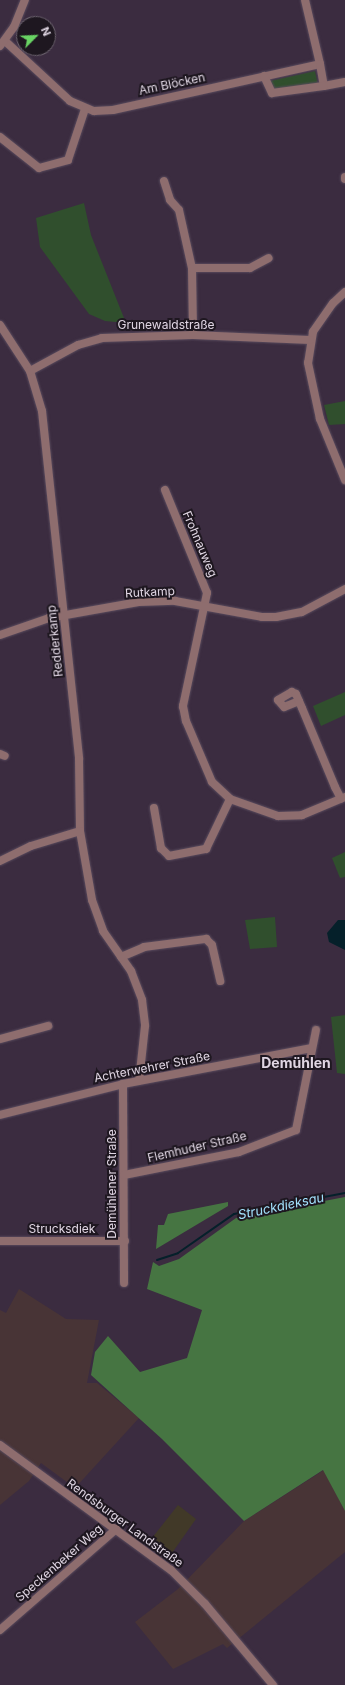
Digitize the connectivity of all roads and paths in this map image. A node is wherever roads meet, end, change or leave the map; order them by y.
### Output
1 (25, 0) edge
2 (305, 0) edge
3 (3, 44) edge
4 (320, 64) junction
5 (264, 76) junction
6 (345, 82) edge
7 (324, 86) junction
8 (85, 109) junction
9 (0, 137) edge
10 (164, 181) dead end
11 (269, 258) dead end
12 (192, 268) junction
13 (345, 292) edge
14 (0, 325) edge
15 (192, 335) junction
16 (310, 340) junction
17 (30, 371) junction
18 (345, 480) edge
19 (165, 490) dead end
20 (345, 589) edge
21 (205, 609) junction
22 (64, 614) junction
23 (0, 635) edge
24 (299, 701) dead end
25 (343, 798) edge
26 (230, 799) junction
27 (154, 808) dead end
28 (80, 831) junction
29 (0, 861) edge
30 (121, 957) junction
31 (220, 981) dead end
32 (48, 1026) dead end
33 (316, 1030) dead end
34 (0, 1038) edge
35 (311, 1048) junction
36 (140, 1081) junction
37 (123, 1084) junction
38 (1, 1112) edge
39 (124, 1175) junction
40 (0, 1241) edge
41 (125, 1241) junction
42 (124, 1283) dead end
43 (0, 1445) edge
44 (116, 1529) junction
45 (0, 1630) edge
46 (273, 1685) edge

1 - 3 street
2 - 4 street
3 - 8 street, Am Blöcken
4 - 5 street, Am Blöcken
4 - 7 street
5 - 7 street
5 - 8 street, Am Blöcken
6 - 7 street
8 - 9 street
10 - 12 street
11 - 12 street
12 - 15 street
13 - 16 street
14 - 17 street, Redderkamp
15 - 16 street, Grunewaldstraße
15 - 17 street, Grunewaldstraße
16 - 18 street
17 - 22 street, Redderkamp
19 - 21 street, Frohnauweg
20 - 21 street, Rutkamp
21 - 22 street, Rutkamp
21 - 26 street, Frohnauweg
22 - 23 street, Rutkamp
22 - 28 street, Redderkamp
24 - 25 street
25 - 26 street
26 - 27 street
28 - 29 street
28 - 30 street, Redderkamp
30 - 31 street
30 - 36 street, Redderkamp
32 - 34 street
33 - 35 street
35 - 36 street, Achterwehrer Straße
35 - 39 street, Flemhuder Straße
36 - 37 street, Achterwehrer Straße
37 - 38 street, Achterwehrer Straße
37 - 39 street, Demühlener Straße
39 - 41 street, Demühlener Straße
40 - 41 street, Strucksdiek
41 - 42 street, Demühlener Straße
43 - 44 street, Rendsburger Landstraße
44 - 45 street, Speckenbeker Weg
44 - 46 street, Rendsburger Landstraße

